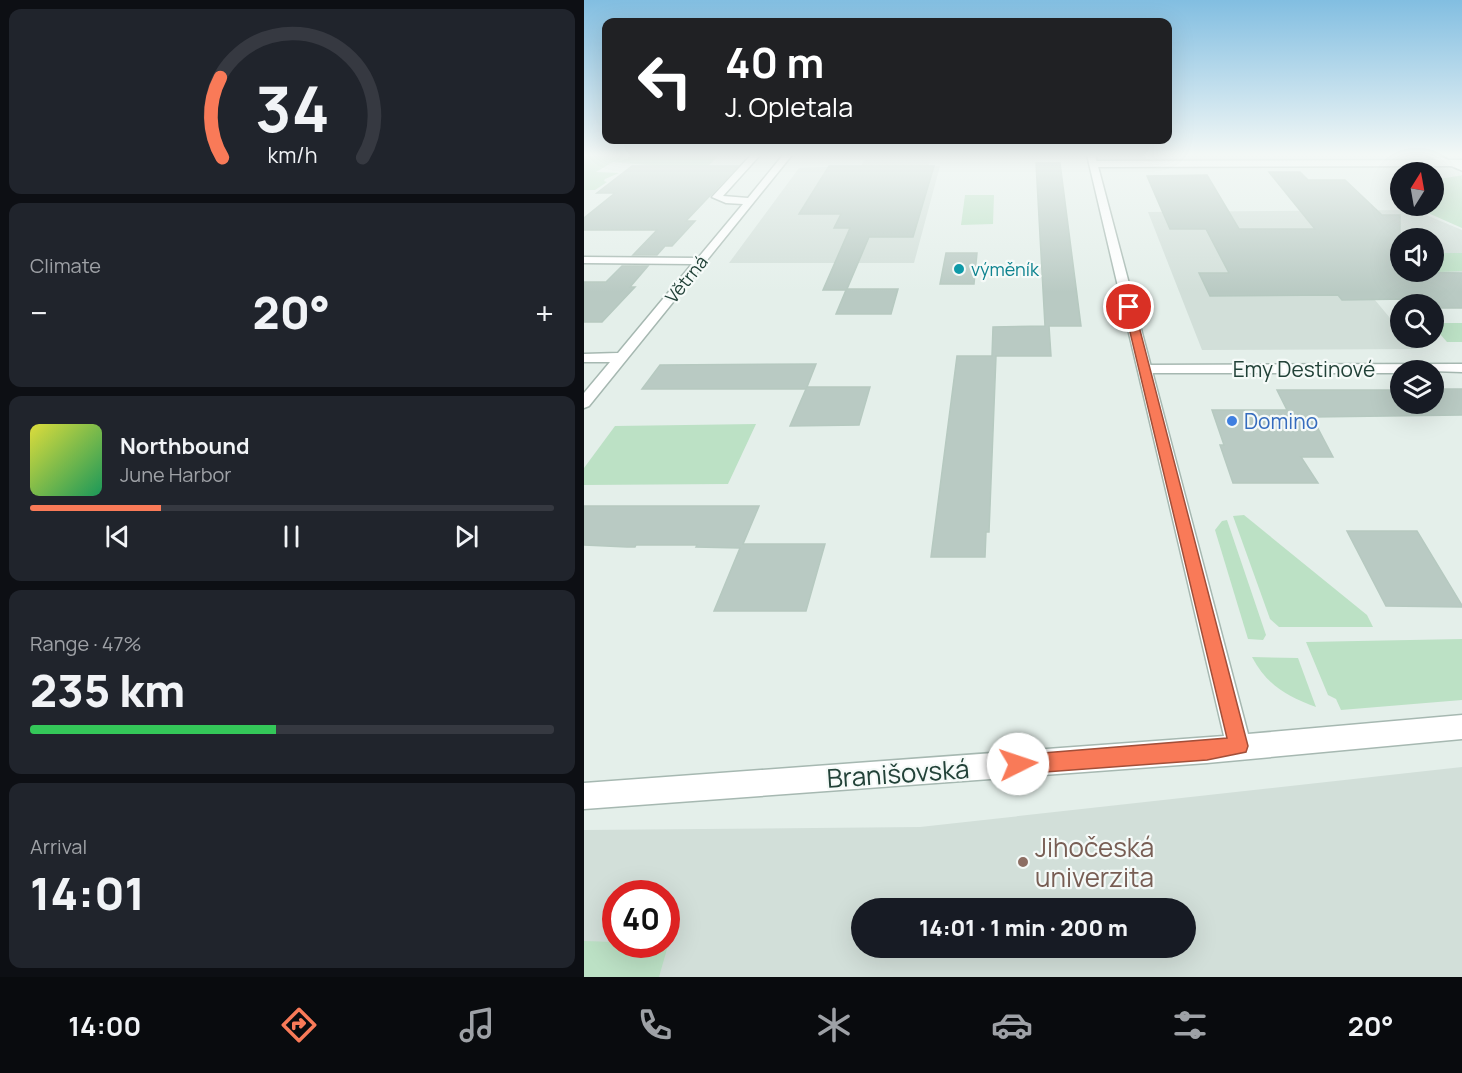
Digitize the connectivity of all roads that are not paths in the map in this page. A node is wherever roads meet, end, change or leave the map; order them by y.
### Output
1 (725, 201) edge
2 (750, 201) joint
3 (1102, 201) edge
4 (584, 260) edge
5 (701, 261) junction
6 (620, 357) junction
7 (584, 358) edge
8 (1463, 368) edge
9 (1145, 369) junction
10 (584, 403) edge
11 (1463, 727) edge
12 (1239, 746) junction
13 (584, 796) edge

1 - 2 street
2 - 5 street, Větrná
3 - 9 street
4 - 5 street
5 - 6 street, Větrná
6 - 7 street
6 - 10 street, Větrná
8 - 9 street, Emy Destinové
9 - 12 street
11 - 12 street, Branišovská
12 - 13 street, Branišovská

